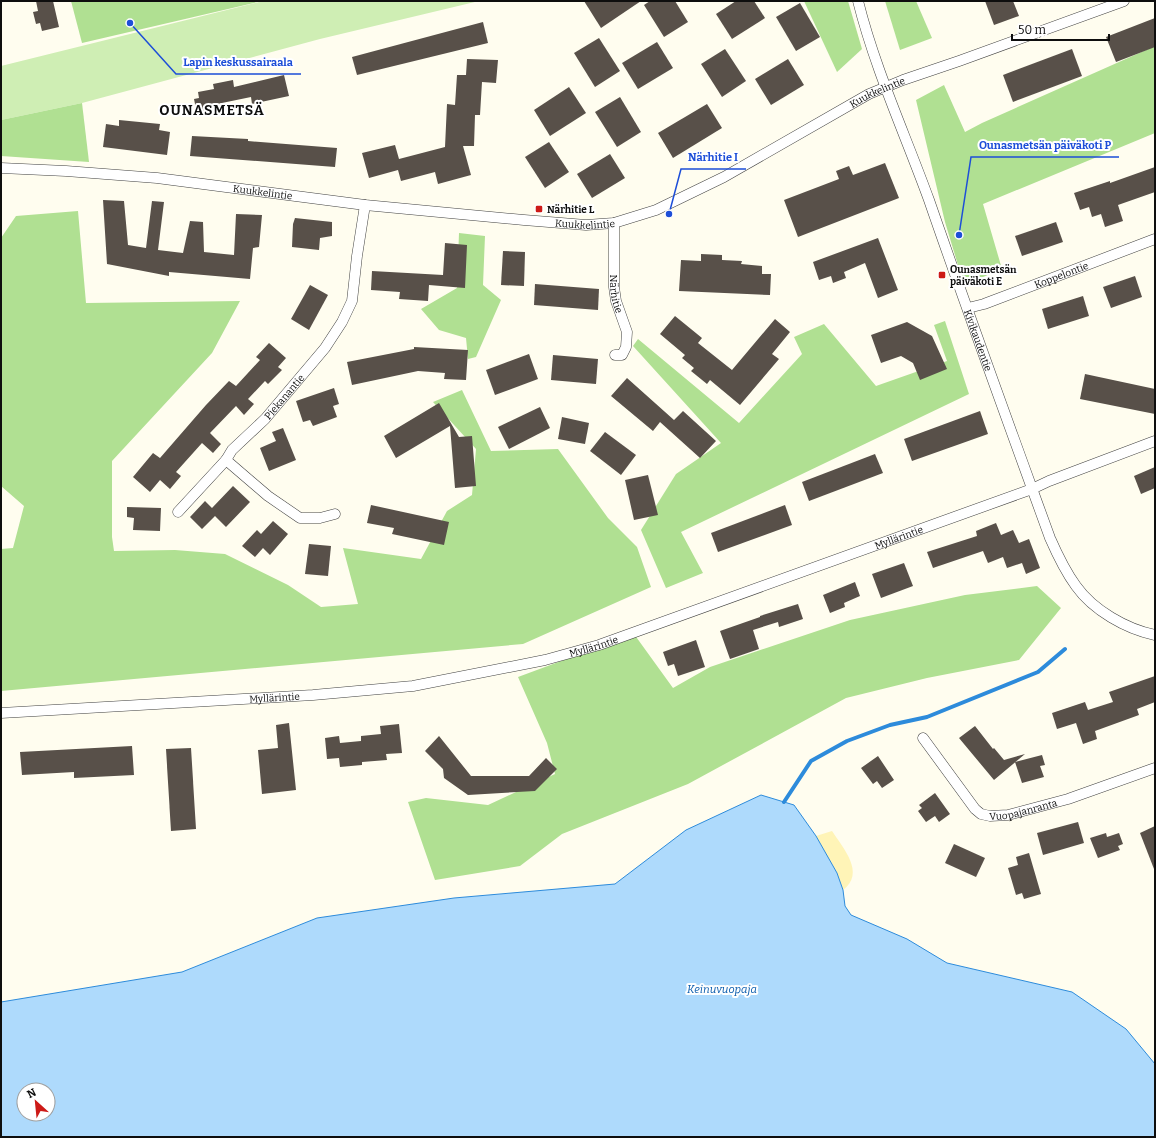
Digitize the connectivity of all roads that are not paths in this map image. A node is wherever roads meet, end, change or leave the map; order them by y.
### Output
1 (858, 1) edge
2 (1124, 1) edge
3 (886, 86) junction
4 (1, 168) edge
5 (365, 205) junction
6 (614, 223) junction
7 (1155, 239) edge
8 (968, 308) junction
9 (615, 355) dead end
10 (1155, 442) edge
11 (226, 460) junction
12 (1032, 489) junction
13 (178, 512) dead end
14 (335, 514) dead end
15 (1155, 635) edge
16 (1, 713) edge
17 (923, 738) dead end
18 (1155, 768) edge

1 - 3 street, Kivikaudentie
2 - 3 street, Kuukkelintie
3 - 6 street, Kuukkelintie
3 - 8 street, Kivikaudentie
4 - 5 street, Kuukkelintie
5 - 6 street, Kuukkelintie
5 - 11 street, Piekanantie
6 - 9 street, Närhitie
7 - 8 street, Koppelontie
8 - 12 street, Kivikaudentie
10 - 12 street, Myllärintie
11 - 13 street, Piekanantie
11 - 14 street
12 - 15 street, Kivikaudentie
12 - 16 street, Myllärintie
17 - 18 street, Vuopajanranta

